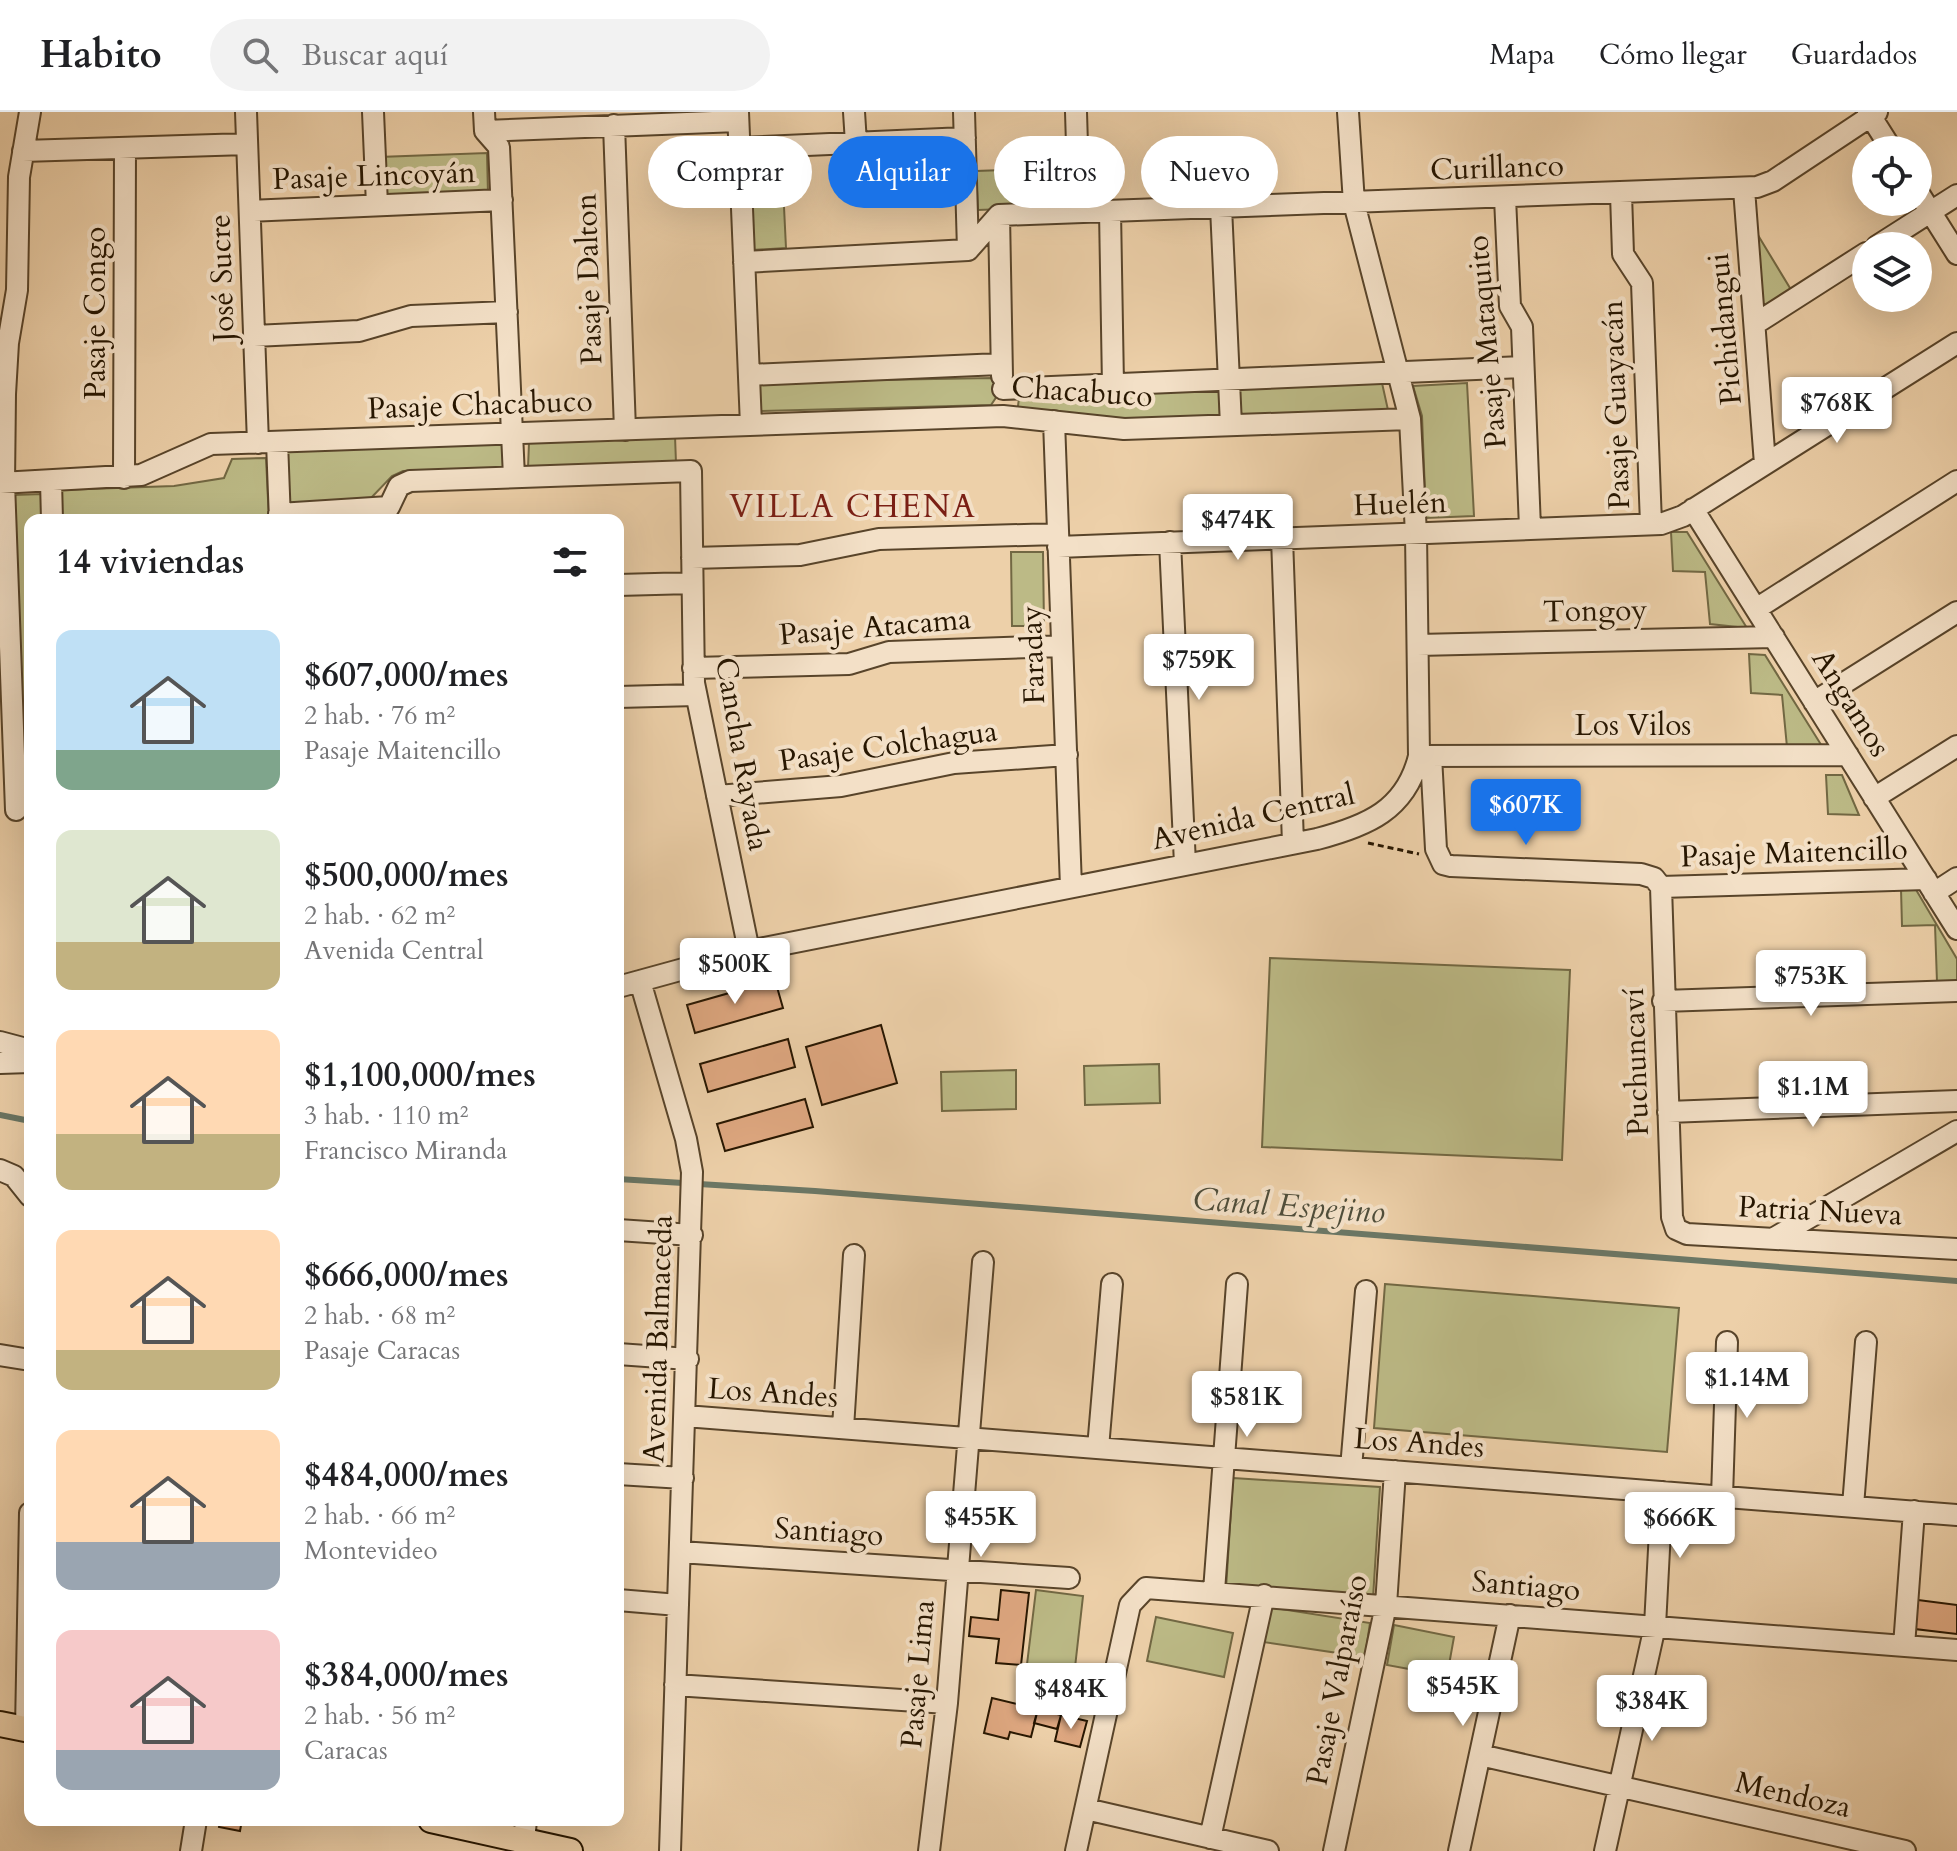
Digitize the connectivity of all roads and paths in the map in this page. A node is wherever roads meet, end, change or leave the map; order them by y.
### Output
1 (30, 112) edge
2 (246, 112) edge
3 (373, 112) edge
4 (854, 112) edge
5 (964, 112) edge
6 (1076, 112) edge
7 (1348, 112) edge
8 (1872, 113) edge
9 (738, 116) edge
10 (484, 121) edge
11 (614, 125) junction
12 (739, 136) edge
13 (856, 136) edge
14 (965, 136) edge
15 (1884, 136) edge
16 (247, 144) junction
17 (125, 148) junction
18 (23, 151) junction
19 (1744, 189) junction
20 (1621, 194) junction
21 (1957, 195) edge
22 (1505, 198) junction
23 (502, 200) junction
24 (1354, 203) junction
25 (377, 205) junction
26 (1278, 205) edge
27 (742, 208) edge
28 (967, 208) edge
29 (1193, 208) edge
30 (1221, 208) edge
31 (250, 211) junction
32 (1110, 211) junction
33 (1932, 211) edge
34 (1079, 212) junction
35 (1932, 214) edge
36 (999, 215) junction
37 (1925, 216) edge
38 (9, 232) edge
39 (1899, 232) edge
40 (968, 250) junction
41 (1957, 254) edge
42 (744, 262) junction
43 (1852, 262) edge
44 (507, 312) junction
45 (1755, 324) junction
46 (254, 336) junction
47 (1957, 343) edge
48 (1000, 364) junction
49 (1523, 367) junction
50 (1399, 373) junction
51 (749, 375) junction
52 (1229, 380) junction
53 (1113, 385) junction
54 (1003, 389) junction
55 (1003, 416) junction
56 (1410, 419) junction
57 (1054, 421) junction
58 (751, 425) junction
59 (1231, 425) junction
60 (625, 430) junction
61 (512, 434) junction
62 (267, 442) junction
63 (1765, 464) junction
64 (514, 477) junction
65 (124, 478) junction
66 (51, 481) junction
67 (1957, 481) edge
68 (2, 483) edge
69 (1693, 509) junction
70 (52, 514) edge
71 (279, 514) edge
72 (390, 514) edge
73 (1651, 524) junction
74 (1530, 528) junction
75 (1416, 534) junction
76 (1282, 538) junction
77 (1058, 540) junction
78 (1170, 542) junction
79 (692, 558) junction
80 (692, 583) junction
81 (624, 585) edge
82 (4, 601) edge
83 (1756, 609) junction
84 (1957, 612) edge
85 (1774, 637) junction
86 (1418, 645) junction
87 (1062, 646) junction
88 (693, 668) junction
89 (696, 695) junction
90 (624, 697) edge
91 (1814, 702) junction
92 (1957, 746) edge
93 (1067, 755) junction
94 (1848, 755) junction
95 (1425, 756) junction
96 (717, 796) junction
97 (1874, 798) junction
98 (15, 810) edge
99 (1293, 843) junction
100 (1368, 843) dead end
101 (1439, 859) junction
102 (1185, 864) junction
103 (1957, 878) edge
104 (1930, 886) junction
105 (1071, 887) junction
106 (1661, 887) junction
107 (1957, 929) edge
108 (749, 951) junction
109 (640, 981) junction
110 (624, 985) edge
111 (1957, 991) edge
112 (1663, 1001) junction
113 (0, 1042) edge
114 (24, 1048) edge
115 (24, 1062) edge
116 (0, 1063) edge
117 (1957, 1101) edge
118 (1668, 1112) junction
119 (1955, 1135) edge
120 (7, 1173) edge
121 (24, 1190) edge
122 (624, 1230) edge
123 (1680, 1232) joint
124 (692, 1235) junction
125 (1776, 1237) junction
126 (1957, 1249) edge
127 (854, 1255) dead end
128 (983, 1262) dead end
129 (1112, 1284) dead end
130 (1237, 1284) dead end
131 (1366, 1291) dead end
132 (1727, 1342) dead end
133 (1866, 1342) dead end
134 (624, 1354) edge
135 (0, 1355) edge
136 (24, 1359) edge
137 (688, 1359) junction
138 (685, 1416) junction
139 (843, 1428) junction
140 (969, 1438) junction
141 (1098, 1448) junction
142 (1224, 1458) junction
143 (1351, 1468) junction
144 (1395, 1471) junction
145 (624, 1474) edge
146 (683, 1478) junction
147 (1662, 1492) junction
148 (1722, 1497) junction
149 (1853, 1506) junction
150 (1914, 1511) junction
151 (1957, 1515) edge
152 (680, 1552) junction
153 (958, 1571) junction
154 (1069, 1578) dead end
155 (1214, 1591) junction
156 (1264, 1595) junction
157 (624, 1600) edge
158 (678, 1605) junction
159 (1386, 1605) junction
160 (1510, 1615) junction
161 (1655, 1626) junction
162 (1904, 1646) junction
163 (1957, 1650) edge
164 (675, 1685) junction
165 (947, 1703) junction
166 (0, 1724) edge
167 (24, 1729) edge
168 (1480, 1755) junction
169 (1619, 1787) junction
170 (1086, 1809) junction
171 (195, 1826) edge
172 (487, 1826) edge
173 (525, 1830) edge
174 (1210, 1838) junction
175 (1846, 1844) edge
176 (191, 1851) edge
177 (570, 1851) edge
178 (670, 1851) edge
179 (929, 1851) edge
180 (1076, 1851) edge
181 (1268, 1851) edge
182 (1334, 1851) edge
183 (1459, 1851) edge
184 (1605, 1851) edge
185 (1905, 1851) edge

1 - 18 street
2 - 16 street, José Sucre
3 - 25 street
4 - 13 street
5 - 14 street
6 - 34 street
7 - 24 street, Avenida Central
8 - 15 street
8 - 19 street, Curillanco
9 - 11 street, Pasaje Lincoyán
9 - 12 street
10 - 11 street, Pasaje Lincoyán
10 - 23 street
11 - 60 street, Pasaje Dalton
16 - 17 street
16 - 31 street, José Sucre
17 - 18 street
17 - 65 street, Pasaje Congo
18 - 38 street
19 - 20 street, Curillanco
19 - 45 street, Pichidangui
20 - 22 street, Curillanco
20 - 73 street, Pasaje Guayacán
21 - 33 street
22 - 24 street, Curillanco
22 - 49 street, Pasaje Mataquito
23 - 25 street, Pasaje Lincoyán
23 - 44 street
24 - 26 street, Curillanco
24 - 50 street, Avenida Central
25 - 31 street, Pasaje Lincoyán
27 - 42 street
28 - 40 street
29 - 32 street, Curillanco
30 - 52 street
31 - 46 street, José Sucre
32 - 34 street, Curillanco
32 - 53 street
34 - 36 street, Curillanco
35 - 41 street
36 - 40 street
36 - 48 street
37 - 39 street
38 - 68 street
40 - 42 street
42 - 51 street
43 - 45 street
44 - 46 street
44 - 61 street
45 - 63 street, Pichidangui
46 - 62 street, José Sucre
47 - 63 street, Huelén
48 - 51 street, Chacabuco
48 - 54 street
49 - 50 street, Chacabuco
49 - 74 street, Pasaje Mataquito
50 - 52 street, Chacabuco
50 - 56 street, Avenida Central
51 - 58 street
52 - 53 street, Chacabuco
52 - 59 street
53 - 54 street, Chacabuco
54 - 55 street
55 - 57 street, Chacabuco
55 - 58 street, Chacabuco
56 - 59 street, Chacabuco
56 - 75 street, Avenida Central
57 - 59 street, Chacabuco
57 - 77 street, Faraday
58 - 60 street, Pasaje Chacabuco
60 - 61 street, Pasaje Chacabuco
61 - 62 street, Pasaje Chacabuco
61 - 64 street
62 - 65 street, Pasaje Chacabuco
62 - 71 street, José Sucre
63 - 69 street, Huelén
64 - 72 street
64 - 79 street, Cancha Rayada
65 - 66 street
66 - 68 street
66 - 70 street
67 - 83 street
68 - 82 street
69 - 73 street, Huelén
69 - 83 street, Angamos
73 - 74 street, Huelén
74 - 75 street, Huelén
75 - 76 street, Huelén
75 - 86 street, Avenida Central
76 - 78 street, Huelén
76 - 99 street
77 - 78 street, Huelén
77 - 79 street, Huelén
77 - 87 street, Faraday
78 - 102 street
79 - 80 street, Cancha Rayada
80 - 81 street
80 - 88 street, Cancha Rayada
82 - 98 street
83 - 85 street, Angamos
84 - 91 street
85 - 86 street, Tongoy
85 - 91 street, Angamos
86 - 95 street, Avenida Central
87 - 88 street, Pasaje Atacama
87 - 93 street, Faraday
88 - 89 street, Cancha Rayada
89 - 90 street
89 - 96 street, Cancha Rayada
91 - 94 street, Angamos
92 - 97 street
93 - 96 street, Pasaje Colchagua
93 - 105 street, Faraday
94 - 95 street, Los Vilos
94 - 97 street, Angamos
95 - 99 street, Avenida Central
95 - 101 street
96 - 108 street, Cancha Rayada
97 - 104 street, Angamos
99 - 102 street, Avenida Central
100 - 101 path
101 - 106 street, Pasaje Maitencillo
102 - 105 street, Avenida Central
103 - 104 street
104 - 106 street, Pasaje Maitencillo
104 - 107 street, Angamos
105 - 108 street, Avenida Central
106 - 112 street, Puchuncaví
108 - 109 street, Avenida Central
109 - 110 street, Avenida Central
109 - 124 street, Avenida Balmaceda
111 - 112 street
112 - 118 street, Puchuncaví
113 - 114 street
115 - 116 street
117 - 118 street
118 - 123 street, Puchuncaví
119 - 125 street
120 - 121 street
122 - 124 street
123 - 125 street, Patria Nueva
124 - 137 street, Avenida Balmaceda
125 - 126 street, Patria Nueva
127 - 139 street
128 - 140 street, Pasaje Lima
129 - 141 street
130 - 142 street
131 - 143 street
132 - 148 street
133 - 149 street
134 - 137 street
135 - 136 street
137 - 138 street, Avenida Balmaceda
138 - 139 street, Los Andes
138 - 146 street, Avenida Balmaceda
139 - 140 street, Los Andes
140 - 141 street, Los Andes
140 - 153 street, Pasaje Lima
141 - 142 street, Los Andes
142 - 143 street, Los Andes
142 - 155 street
143 - 144 street, Los Andes
144 - 147 street, Los Andes
144 - 159 street, Pasaje Valparaíso
145 - 146 street
146 - 152 street, Avenida Balmaceda
147 - 148 street, Los Andes
147 - 161 street
148 - 149 street, Los Andes
149 - 150 street, Los Andes
150 - 151 street, Los Andes
150 - 162 street
152 - 153 street, Santiago
152 - 158 street, Avenida Balmaceda
153 - 154 street, Santiago
153 - 165 street, Pasaje Lima
155 - 156 street, Santiago
155 - 170 street, Santiago
156 - 159 street, Santiago
156 - 174 street
157 - 158 street
158 - 164 street, Avenida Balmaceda
159 - 160 street, Santiago
159 - 182 street, Pasaje Valparaíso
160 - 161 street, Santiago
160 - 168 street
161 - 162 street, Santiago
161 - 169 street
162 - 163 street, Santiago
164 - 165 street
164 - 178 street, Avenida Balmaceda
165 - 179 street, Pasaje Lima
166 - 167 main road
168 - 169 street, Mendoza
168 - 183 street
169 - 175 street, Mendoza
169 - 184 street
170 - 174 street
170 - 180 street
171 - 176 street
172 - 173 main road
173 - 177 main road
174 - 181 street
175 - 185 street, Mendoza

